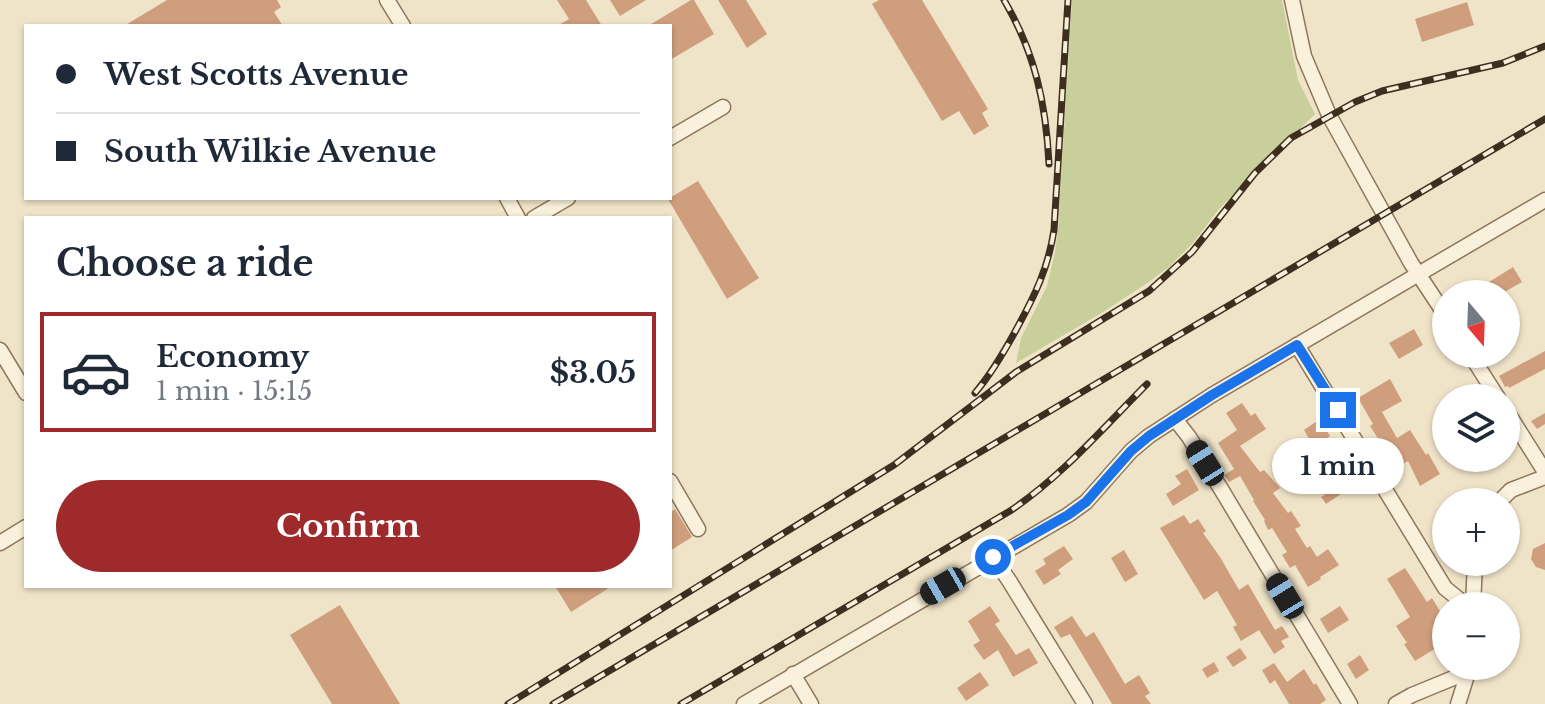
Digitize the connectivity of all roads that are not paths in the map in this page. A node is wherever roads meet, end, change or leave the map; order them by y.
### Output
1 (387, 0) edge
2 (1292, 0) edge
3 (402, 24) edge
4 (723, 107) dead end
5 (672, 137) edge
6 (565, 200) edge
7 (1545, 200) edge
8 (537, 216) edge
9 (1418, 273) junction
10 (1432, 294) edge
11 (1297, 345) junction
12 (0, 350) edge
13 (24, 390) edge
14 (1175, 419) junction
15 (1520, 433) edge
16 (1545, 474) edge
17 (672, 484) edge
18 (1515, 488) edge
19 (24, 528) edge
20 (698, 529) dead end
21 (0, 543) edge
22 (993, 557) junction
23 (1451, 592) edge
24 (793, 674) junction
25 (1445, 680) edge
26 (1466, 680) edge
27 (744, 704) edge
28 (811, 704) edge
29 (1085, 704) edge
30 (1350, 704) edge
31 (1396, 704) edge
32 (1458, 704) edge

1 - 3 street
2 - 9 street
4 - 5 street
6 - 8 street
7 - 9 street
9 - 10 street
9 - 11 street
11 - 14 street
11 - 23 street
12 - 13 street
14 - 22 street
14 - 30 street
15 - 16 street
16 - 18 street
17 - 20 street
19 - 21 street
22 - 24 street
22 - 29 street
24 - 27 street
24 - 28 street
25 - 31 street
26 - 32 street

